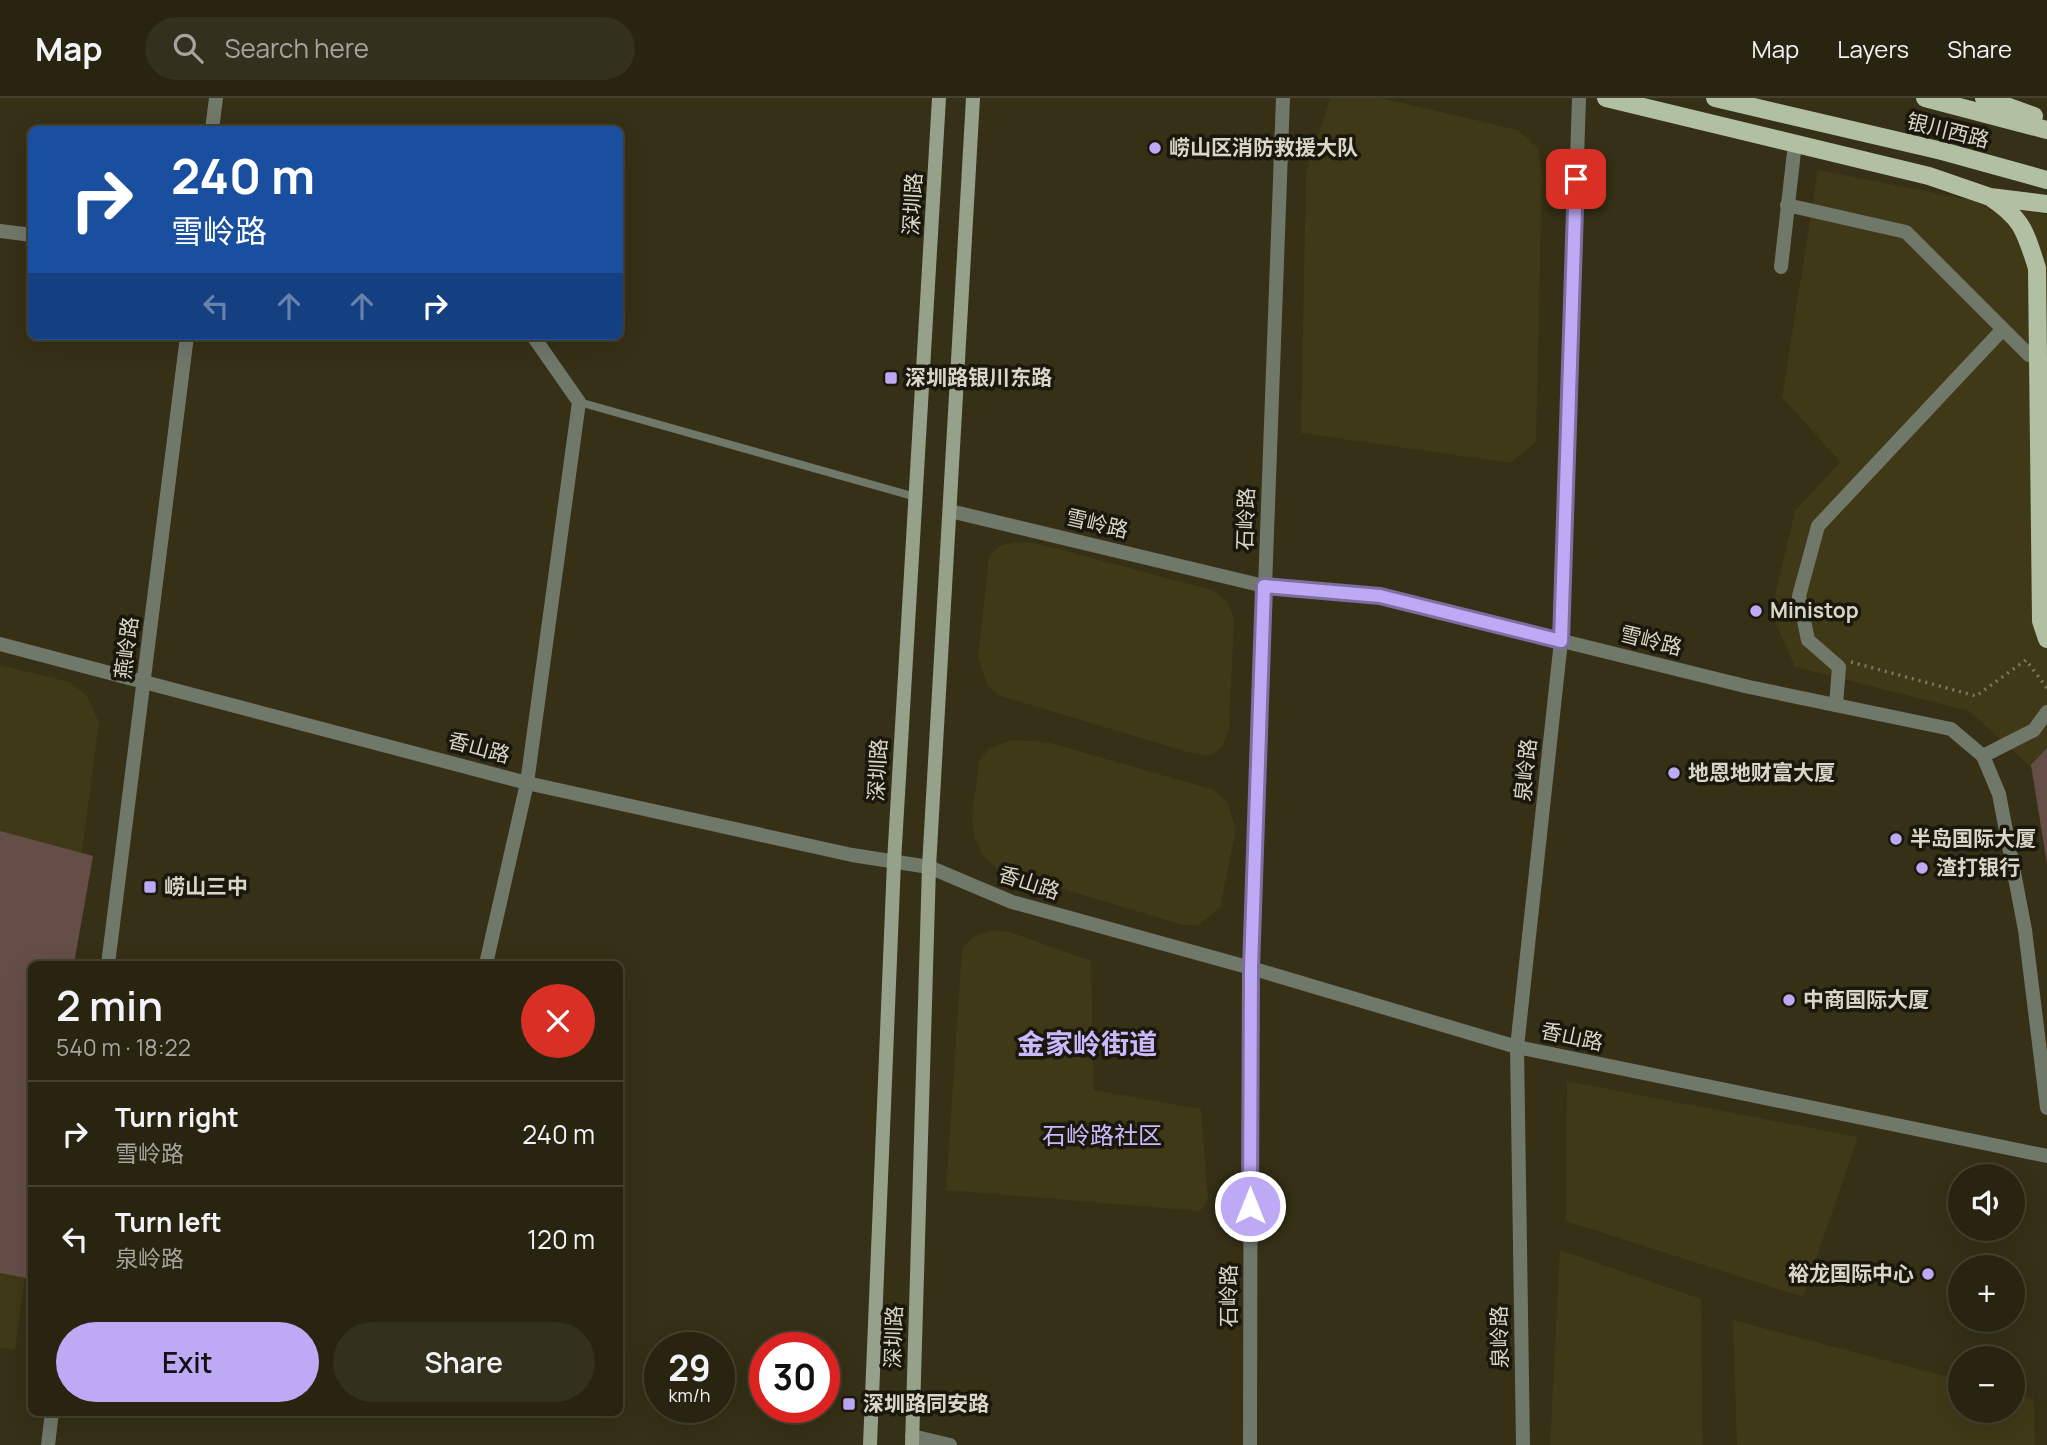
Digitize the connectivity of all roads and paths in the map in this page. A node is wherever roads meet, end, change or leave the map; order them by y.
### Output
1 (216, 98) edge
2 (939, 98) edge
3 (973, 98) edge
4 (1283, 98) edge
5 (1579, 98) edge
6 (1606, 98) edge
7 (1715, 98) edge
8 (1925, 98) edge
9 (1984, 98) edge
10 (2047, 121) edge
11 (212, 126) edge
12 (2047, 130) edge
13 (1795, 143) junction
14 (2047, 180) edge
15 (1990, 197) junction
16 (2047, 204) edge
17 (1787, 205) junction
18 (0, 230) edge
19 (28, 234) edge
20 (1781, 267) dead end
21 (2003, 329) junction
22 (187, 340) edge
23 (536, 340) edge
24 (2029, 355) dead end
25 (579, 402) junction
26 (916, 497) junction
27 (950, 511) junction
28 (1264, 586) junction
29 (2047, 639) edge
30 (1561, 641) junction
31 (0, 644) edge
32 (1826, 655) junction
33 (144, 681) junction
34 (2047, 688) edge
35 (1836, 705) junction
36 (2047, 712) edge
37 (1983, 756) junction
38 (527, 783) junction
39 (894, 862) junction
40 (929, 867) junction
41 (108, 961) edge
42 (487, 961) edge
43 (1251, 968) junction
44 (1517, 1047) junction
45 (2047, 1108) edge
46 (2047, 1156) edge
47 (52, 1416) edge
48 (912, 1440) edge
49 (48, 1445) edge
50 (870, 1445) edge
51 (950, 1445) edge
52 (1250, 1445) edge
53 (1523, 1445) edge

1 - 11 street
2 - 26 main road, 深圳路
3 - 27 main road, 深圳路
4 - 28 street, 石岭路 / 石岭路
5 - 30 street, 泉岭路
6 - 13 main road
7 - 14 main road, 银川西路
8 - 12 main road
9 - 10 main road
13 - 15 main road
13 - 17 street
15 - 16 main road
15 - 29 main road
17 - 20 street
17 - 21 street
18 - 19 street
21 - 24 street
21 - 32 street
22 - 33 street, 燕岭路
23 - 25 street
25 - 26 lane
25 - 38 street
26 - 39 main road, 深圳路
27 - 28 street, 雪岭路
27 - 40 main road, 深圳路
28 - 30 street, 雪岭路
28 - 43 street, 石岭路 / 石岭路
30 - 35 street, 雪岭路
30 - 44 street, 泉岭路
31 - 33 street, 香山路
32 - 34 path
32 - 35 street
33 - 38 street, 香山路
33 - 41 street, 燕岭路
35 - 37 street, 雪岭路
36 - 37 street
37 - 45 street, 雪岭路
38 - 39 street, 香山路
38 - 42 street
39 - 40 street, 香山路
39 - 50 main road, 深圳路
40 - 43 street, 香山路
40 - 48 main road, 深圳路
43 - 44 street, 香山路
43 - 52 street, 石岭路 / 石岭路
44 - 46 street, 香山路
44 - 53 street, 泉岭路
47 - 49 street
48 - 51 street

